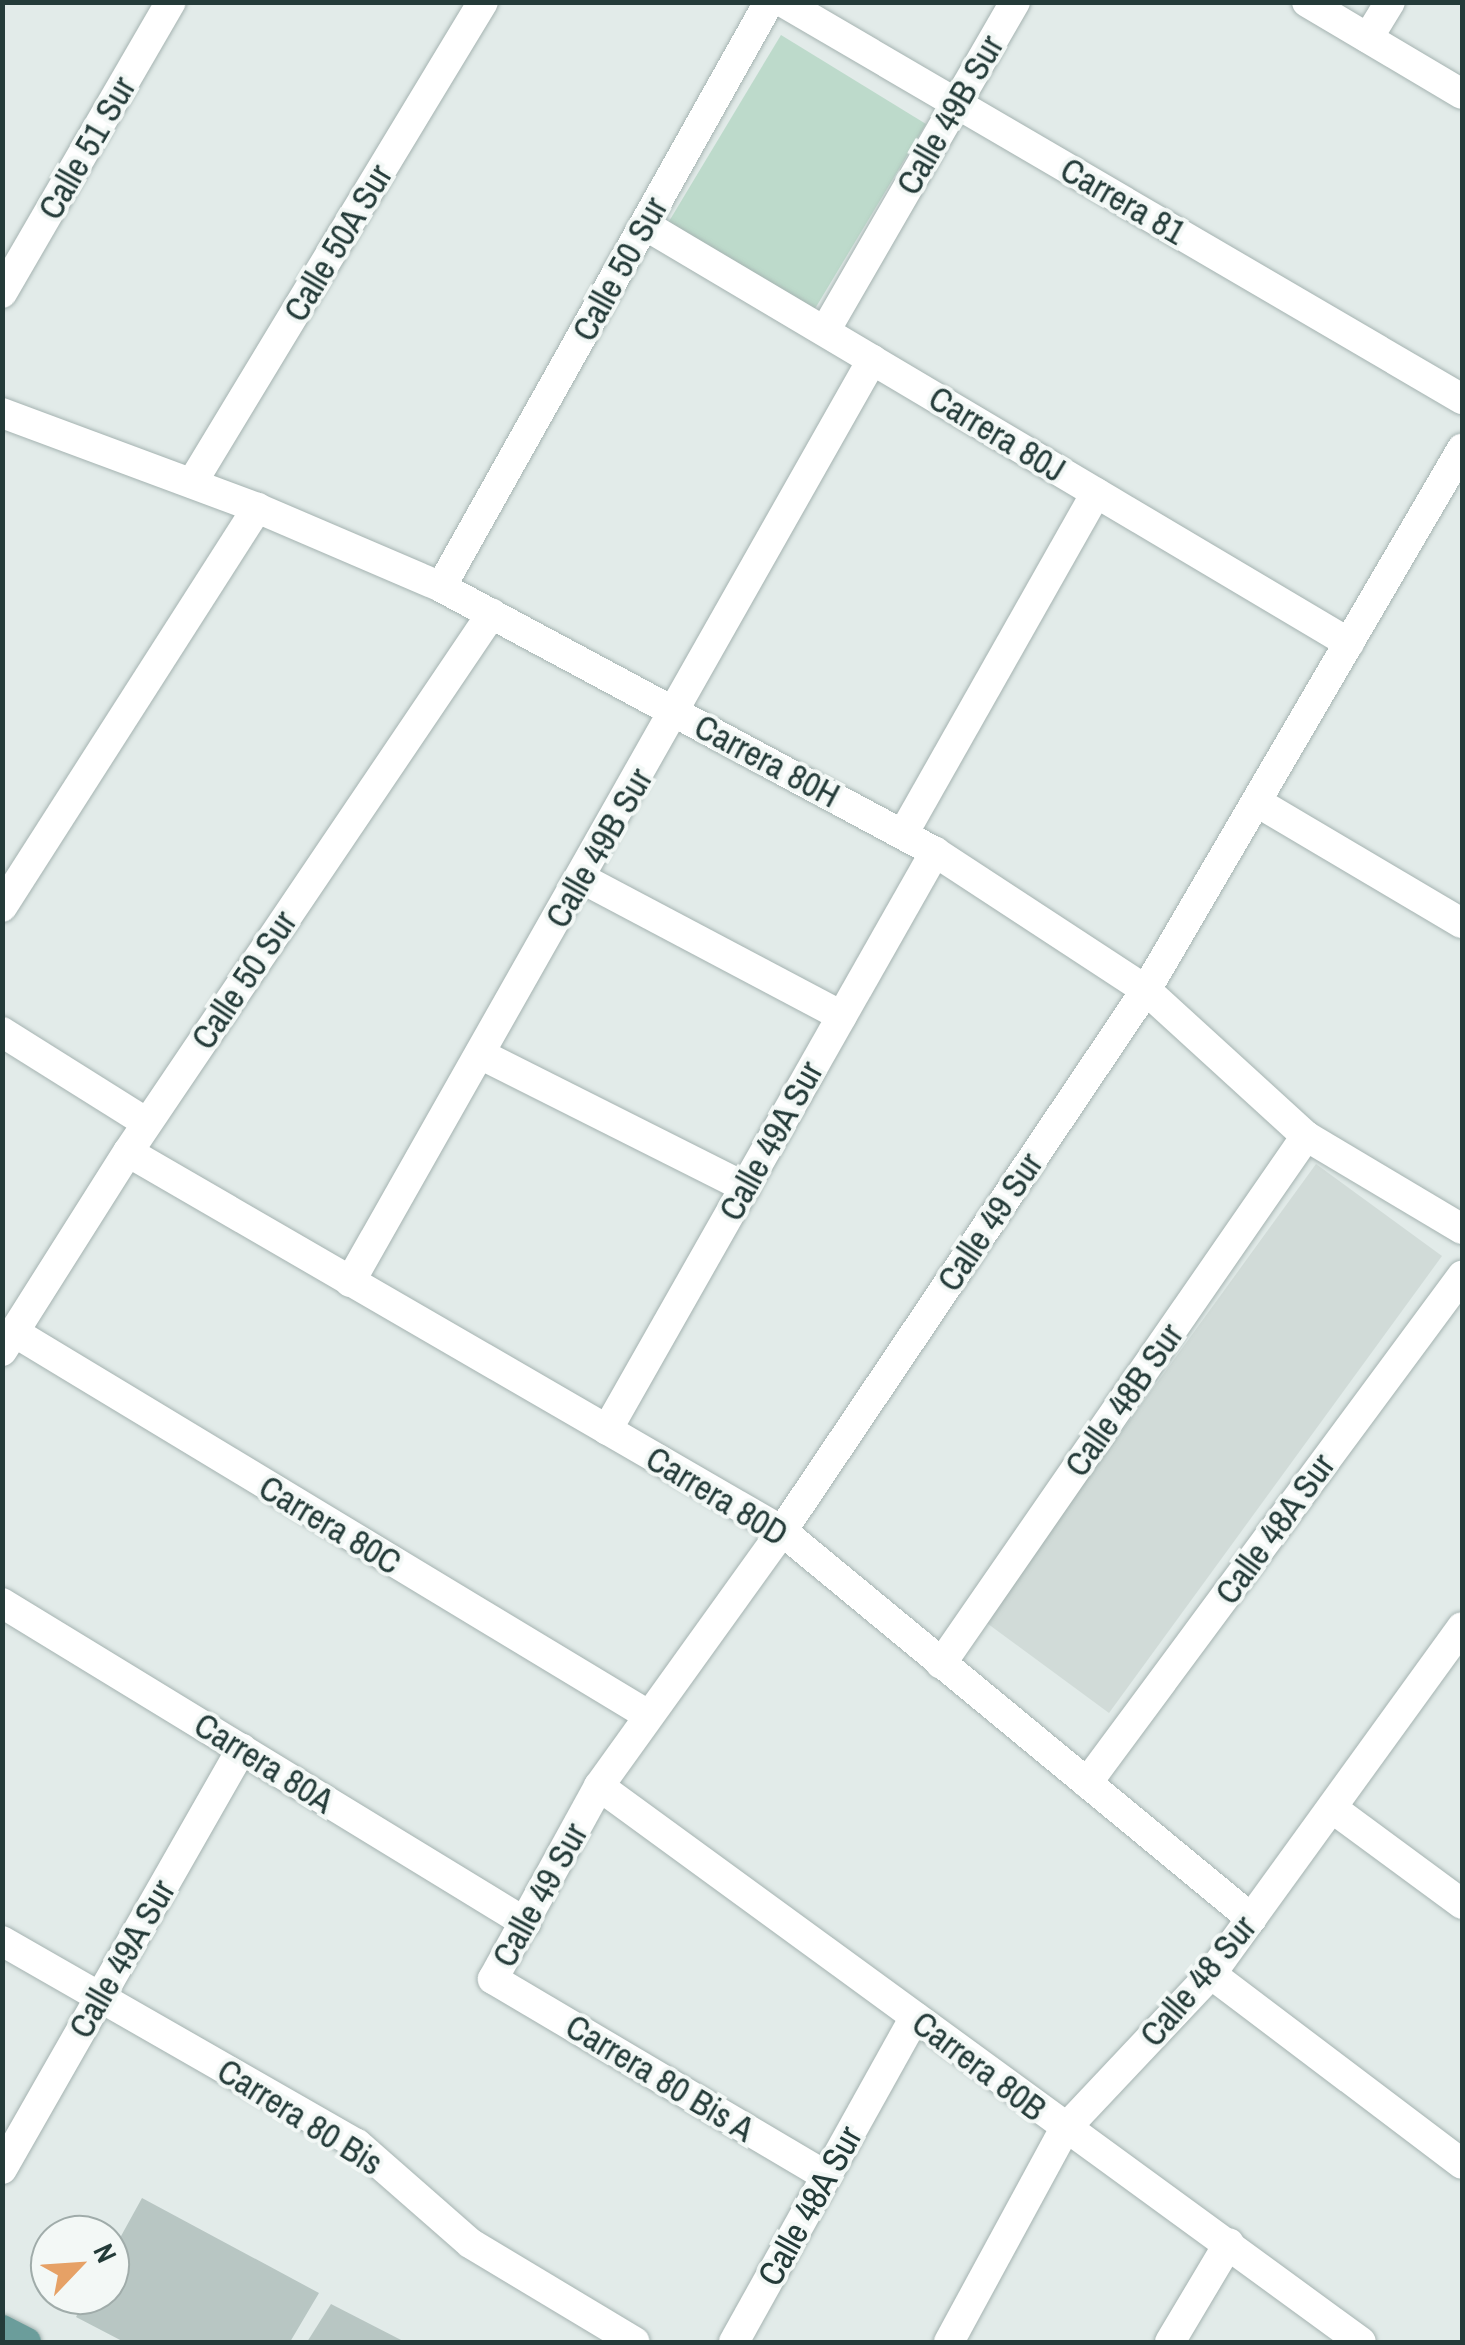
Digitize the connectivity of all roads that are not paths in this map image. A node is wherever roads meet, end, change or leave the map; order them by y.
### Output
1 (171, 2) edge
2 (483, 2) edge
3 (769, 2) edge
4 (783, 2) edge
5 (1014, 2) edge
6 (1307, 2) edge
7 (1390, 2) edge
8 (1368, 38) junction
9 (1462, 94) edge
10 (956, 104) junction
11 (645, 225) junction
12 (2, 293) edge
13 (824, 332) junction
14 (872, 360) junction
15 (1462, 399) edge
16 (4, 417) edge
17 (1462, 449) edge
18 (192, 483) junction
19 (1096, 494) junction
20 (258, 508) junction
21 (441, 587) junction
22 (492, 614) junction
23 (1349, 644) junction
24 (676, 713) junction
25 (1257, 802) junction
26 (903, 834) junction
27 (935, 852) junction
28 (582, 878) junction
29 (2, 908) edge
30 (1462, 923) edge
31 (1146, 990) junction
32 (842, 1016) junction
33 (2, 1032) edge
34 (480, 1054) junction
35 (147, 1123) junction
36 (1306, 1136) junction
37 (128, 1152) junction
38 (746, 1187) junction
39 (1462, 1229) edge
40 (1462, 1276) edge
41 (350, 1282) junction
42 (8, 1342) edge
43 (607, 1430) junction
44 (782, 1532) junction
45 (2, 1602) edge
46 (1462, 1628) edge
47 (942, 1664) junction
48 (1452, 1664) edge
49 (648, 1714) junction
50 (242, 1749) junction
51 (1087, 1783) junction
52 (599, 1786) junction
53 (1332, 1808) junction
54 (1462, 1904) edge
55 (1252, 1919) junction
56 (526, 1923) junction
57 (2, 1941) edge
58 (1211, 1974) junction
59 (493, 1980) joint
60 (100, 1997) junction
61 (915, 2016) junction
62 (1064, 2130) junction
63 (1462, 2164) edge
64 (2, 2169) edge
65 (826, 2176) junction
66 (1229, 2243) junction
67 (2, 2330) edge
68 (26, 2342) edge
69 (634, 2342) edge
70 (734, 2342) edge
71 (949, 2342) edge
72 (1170, 2342) edge
73 (1360, 2342) edge

1 - 12 street, Calle 51 Sur
2 - 18 street, Calle 50A Sur
3 - 11 street, Calle 50 Sur
4 - 10 street, Carrera 81
5 - 10 street, Calle 49B Sur
6 - 8 street
7 - 8 street
8 - 9 street
10 - 13 street, Calle 49B Sur
10 - 15 street, Carrera 81
11 - 13 street, Carrera 80J
11 - 21 street, Calle 50 Sur
13 - 14 street, Carrera 80J
14 - 19 street, Carrera 80J
14 - 24 street, Calle 49B Sur
16 - 18 street, Carrera 80H
17 - 23 street, Calle 49 Sur
18 - 20 street, Carrera 80H
19 - 23 street, Carrera 80J
19 - 26 street
20 - 21 street, Carrera 80H
20 - 29 street
21 - 22 street, Carrera 80H
22 - 24 street, Carrera 80H
22 - 35 street, Calle 50 Sur
23 - 25 street, Calle 49 Sur
24 - 26 street, Carrera 80H
24 - 28 street, Calle 49B Sur
25 - 30 street
25 - 31 street, Calle 49 Sur
26 - 27 street, Carrera 80H
27 - 31 street, Carrera 80H
27 - 32 street, Calle 49A Sur
28 - 32 street
28 - 34 street, Calle 49B Sur
31 - 36 street, Carrera 80H
31 - 44 street, Calle 49 Sur
32 - 38 street, Calle 49A Sur
33 - 35 street
34 - 38 street
34 - 41 street, Calle 49B Sur
35 - 37 street, Calle 50 Sur
36 - 39 street, Carrera 80H
36 - 47 street, Calle 48B Sur
37 - 41 street, Carrera 80D
37 - 42 street, Calle 50 Sur
38 - 43 street, Calle 49A Sur
40 - 51 street, Calle 48A Sur
41 - 43 street, Carrera 80D
42 - 49 street, Carrera 80C
43 - 44 street, Carrera 80D
44 - 47 street, Carrera 80D
44 - 49 street, Calle 49 Sur
45 - 50 street, Carrera 80A
46 - 48 street, Calle 48 Sur
47 - 51 street, Carrera 80D
48 - 53 street, Calle 48 Sur
49 - 52 street, Calle 49 Sur
50 - 56 street, Carrera 80A
50 - 60 street, Calle 49A Sur
51 - 55 street, Carrera 80D
52 - 56 street, Calle 49 Sur
52 - 61 street, Carrera 80B
53 - 54 street
53 - 55 street, Calle 48 Sur
55 - 58 street, Calle 48 Sur
56 - 59 street, Calle 49 Sur
57 - 60 street, Carrera 80 Bis
58 - 62 street, Calle 48 Sur
58 - 63 street
59 - 65 street, Carrera 80 Bis A
60 - 64 street, Calle 49A Sur
60 - 69 street, Carrera 80 Bis
61 - 62 street, Carrera 80B
61 - 65 street, Calle 48A Sur
62 - 66 street, Carrera 80B
62 - 71 street, Calle 48 Sur
65 - 70 street, Calle 48A Sur
66 - 72 street
66 - 73 street, Carrera 80B
67 - 68 main road

